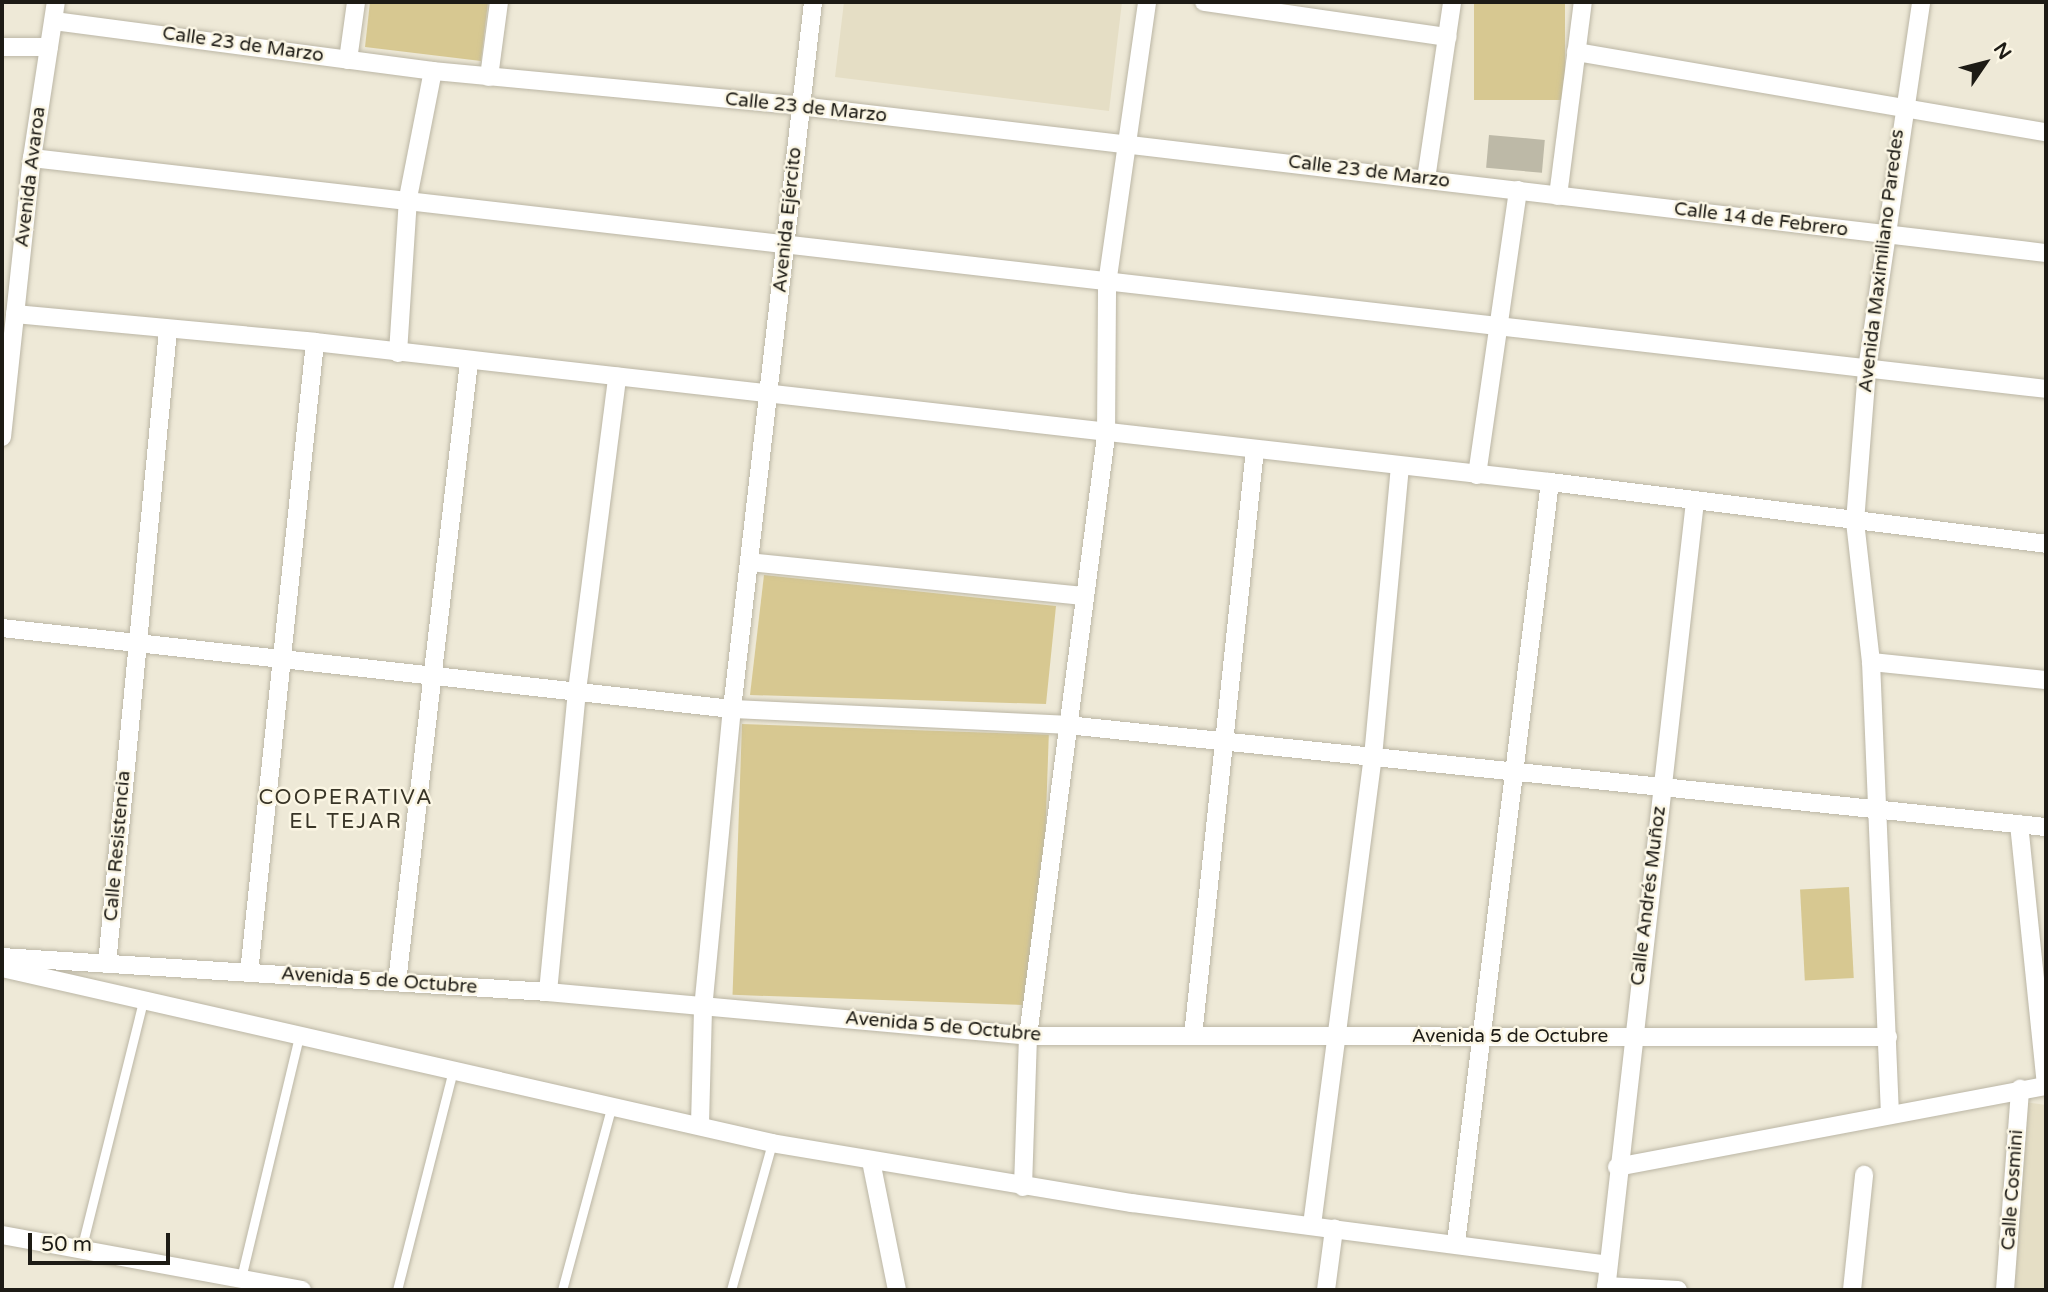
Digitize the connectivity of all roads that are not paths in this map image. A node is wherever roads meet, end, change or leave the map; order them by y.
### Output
1 (56, 2) edge
2 (356, 2) edge
3 (499, 2) edge
4 (813, 2) edge
5 (1147, 2) edge
6 (1204, 2) edge
7 (1452, 2) edge
8 (1583, 2) edge
9 (1921, 2) edge
10 (54, 22) junction
11 (1447, 37) junction
12 (2, 47) edge
13 (49, 47) junction
14 (1576, 52) junction
15 (348, 60) junction
16 (433, 71) junction
17 (489, 77) junction
18 (800, 106) junction
19 (1902, 107) junction
20 (2046, 132) edge
21 (1127, 147) junction
22 (32, 158) junction
23 (1426, 179) junction
24 (1518, 190) junction
25 (1559, 196) junction
26 (408, 198) junction
27 (1885, 236) junction
28 (786, 245) junction
29 (2046, 253) edge
30 (1107, 284) junction
31 (15, 314) junction
32 (1497, 324) junction
33 (168, 330) junction
34 (315, 342) junction
35 (398, 352) junction
36 (469, 362) junction
37 (1867, 369) junction
38 (617, 377) junction
39 (5, 378) edge
40 (2046, 389) edge
41 (768, 396) junction
42 (1106, 436) junction
43 (2, 437) edge
44 (1255, 449) junction
45 (1400, 467) junction
46 (1477, 475) junction
47 (1550, 482) junction
48 (1695, 501) junction
49 (1855, 522) junction
50 (2046, 544) edge
51 (749, 562) junction
52 (1084, 596) junction
53 (2, 628) edge
54 (138, 640) junction
55 (286, 658) junction
56 (1871, 662) junction
57 (432, 675) junction
58 (2046, 680) edge
59 (577, 691) junction
60 (732, 709) junction
61 (1067, 725) junction
62 (1224, 741) junction
63 (1373, 757) junction
64 (1518, 772) junction
65 (1662, 787) junction
66 (1880, 810) junction
67 (2019, 824) junction
68 (2046, 827) edge
69 (2, 957) edge
70 (107, 964) junction
71 (2, 968) edge
72 (249, 973) junction
73 (397, 982) junction
74 (548, 992) junction
75 (143, 1001) junction
76 (703, 1009) junction
77 (1028, 1036) junction
78 (1192, 1036) junction
79 (1335, 1036) junction
80 (299, 1037) junction
81 (1482, 1037) junction
82 (1633, 1037) junction
83 (1888, 1037) junction
84 (453, 1071) junction
85 (2046, 1086) edge
86 (2020, 1089) junction
87 (611, 1109) junction
88 (1890, 1115) junction
89 (700, 1124) junction
90 (772, 1143) junction
91 (871, 1161) junction
92 (1617, 1167) junction
93 (1864, 1175) dead end
94 (1023, 1187) junction
95 (1312, 1225) junction
96 (1334, 1229) junction
97 (2, 1235) edge
98 (1456, 1243) junction
99 (81, 1250) junction
100 (1608, 1265) junction
101 (241, 1278) junction
102 (1606, 1288) edge
103 (302, 1290) edge
104 (397, 1290) edge
105 (562, 1290) edge
106 (732, 1290) edge
107 (897, 1290) edge
108 (1326, 1290) edge
109 (1678, 1290) edge
110 (1852, 1290) edge
111 (2005, 1290) edge

1 - 10 street, Avenida Avaroa
2 - 15 street
3 - 17 street
4 - 18 street, Avenida Ejército
5 - 21 street
6 - 11 street
7 - 11 street
8 - 14 street
9 - 19 street, Avenida Maximiliano Paredes
10 - 13 street, Avenida Avaroa
10 - 15 street, Calle 23 de Marzo
11 - 23 street
12 - 13 street
13 - 22 street, Avenida Avaroa
14 - 19 street
14 - 25 street
15 - 16 street, Calle 23 de Marzo
16 - 17 street, Calle 23 de Marzo
16 - 26 street
17 - 18 street, Calle 23 de Marzo
18 - 21 street, Calle 23 de Marzo
18 - 28 street, Avenida Ejército
19 - 20 street
19 - 27 street, Avenida Maximiliano Paredes
21 - 23 street, Calle 23 de Marzo
21 - 30 street
22 - 26 street
22 - 31 street, Avenida Avaroa
23 - 24 street, Calle 23 de Marzo
24 - 25 street, Calle 23 de Marzo
24 - 32 street
25 - 27 street, Calle 14 de Febrero
26 - 28 street
26 - 35 street
27 - 29 street, Calle 14 de Febrero
27 - 37 street, Avenida Maximiliano Paredes
28 - 30 street
28 - 41 street, Avenida Ejército
30 - 32 street
30 - 42 street
31 - 33 street
31 - 39 street, Avenida Avaroa
32 - 37 street
32 - 46 street
33 - 34 street
33 - 54 street, Calle Resistencia
34 - 35 street
34 - 55 street
35 - 36 street
36 - 38 street
36 - 57 street
37 - 40 street
37 - 49 street, Avenida Maximiliano Paredes
38 - 41 street
38 - 59 street
39 - 43 street, Avenida Avaroa
41 - 42 street
41 - 51 street, Avenida Ejército
42 - 44 street
42 - 52 street
44 - 45 street
44 - 62 street
45 - 46 street
45 - 63 street
46 - 47 street
47 - 48 street
47 - 64 street
48 - 49 street
48 - 65 street, Calle Andrés Muñoz
49 - 50 street
49 - 56 street, Avenida Maximiliano Paredes
51 - 52 street
51 - 60 street, Avenida Ejército
52 - 61 street
53 - 54 street
54 - 55 street
54 - 70 street, Calle Resistencia
55 - 57 street
55 - 72 street
56 - 58 street
56 - 66 street, Avenida Maximiliano Paredes
57 - 59 street
57 - 73 street
59 - 60 street
59 - 74 street
60 - 61 street
60 - 76 street, Avenida Ejército
61 - 62 street
61 - 77 street
62 - 63 street
62 - 78 street
63 - 64 street
63 - 79 street
64 - 65 street
64 - 81 street
65 - 66 street
65 - 82 street, Calle Andrés Muñoz
66 - 67 street
66 - 83 street, Avenida Maximiliano Paredes
67 - 68 street
67 - 85 street
69 - 70 street, Avenida 5 de Octubre
70 - 72 street, Avenida 5 de Octubre
71 - 75 street
72 - 73 street, Avenida 5 de Octubre
73 - 74 street, Avenida 5 de Octubre
74 - 76 street, Avenida 5 de Octubre
75 - 80 street
75 - 99 lane
76 - 77 street, Avenida 5 de Octubre
76 - 89 street, Avenida Ejército
77 - 78 street, Avenida 5 de Octubre
77 - 94 street
78 - 79 street, Avenida 5 de Octubre
79 - 81 street, Avenida 5 de Octubre
79 - 95 street
80 - 84 street
80 - 101 lane
81 - 82 street, Avenida 5 de Octubre
81 - 98 street
82 - 83 street, Avenida 5 de Octubre
82 - 92 street, Calle Andrés Muñoz
83 - 88 street, Avenida Maximiliano Paredes
84 - 87 street
84 - 104 lane
85 - 86 street
86 - 88 street
86 - 111 street, Calle Cosmini
87 - 89 street
87 - 105 lane
88 - 92 street
89 - 90 street
90 - 91 street
90 - 106 lane
91 - 94 street
91 - 107 street
92 - 100 street, Calle Andrés Muñoz
93 - 110 street
94 - 95 street
95 - 96 street
96 - 98 street
96 - 108 street
97 - 99 street
98 - 100 street
99 - 101 street
100 - 102 street, Calle Andrés Muñoz
101 - 103 street
102 - 109 street

